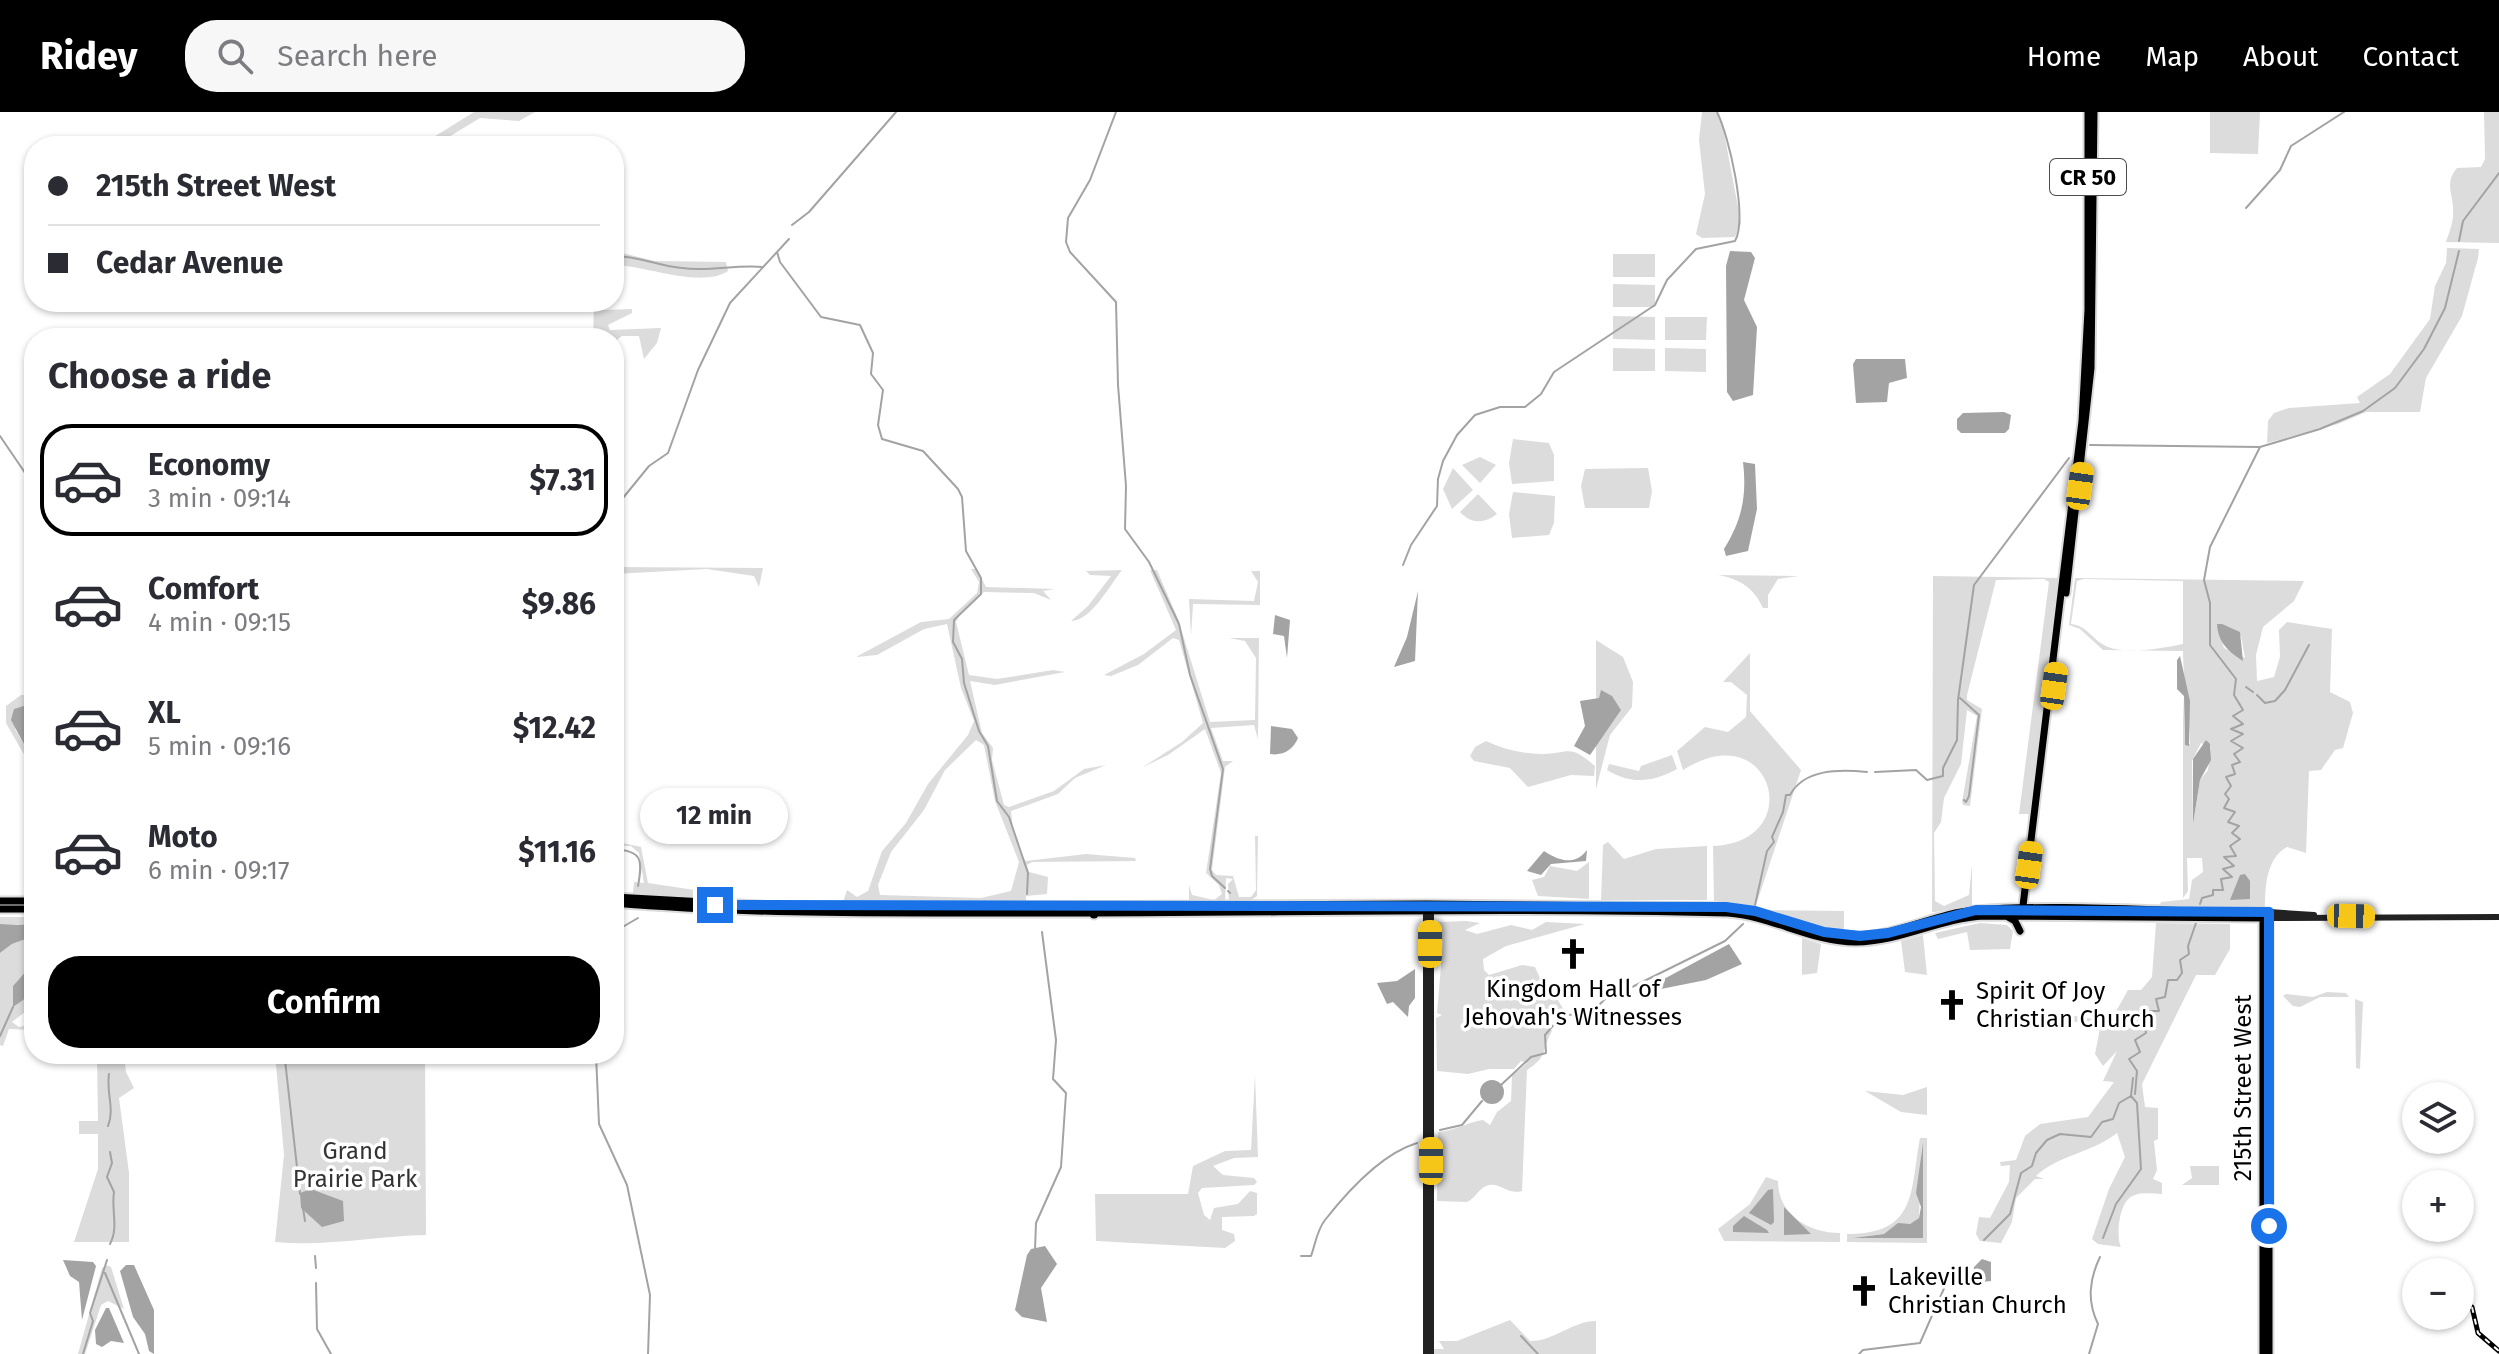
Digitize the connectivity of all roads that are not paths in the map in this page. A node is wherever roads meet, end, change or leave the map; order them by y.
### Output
1 (2091, 112) edge
2 (2025, 891) junction
3 (0, 901) edge
4 (24, 901) edge
5 (624, 901) edge
6 (1428, 907) junction
7 (0, 909) edge
8 (24, 909) edge
9 (2042, 910) junction
10 (2022, 913) junction
11 (2002, 916) junction
12 (2267, 916) junction
13 (2499, 917) edge
14 (2020, 931) dead end
15 (2266, 1083) junction
16 (1428, 1354) edge
17 (2263, 1354) edge
18 (2269, 1354) edge

1 - 2 main road, CR 50
2 - 9 main road
2 - 10 main road, CR 50
3 - 4 main road
5 - 6 main road
6 - 10 main road
6 - 11 main road
6 - 16 main road
7 - 8 main road
9 - 10 main road
9 - 12 main road
10 - 11 main road
10 - 12 main road
11 - 14 main road
12 - 13 main road
12 - 15 main road, 215th Street West
12 - 15 main road, 215th Street West
15 - 17 main road, 215th Street West
15 - 18 main road, 215th Street West

